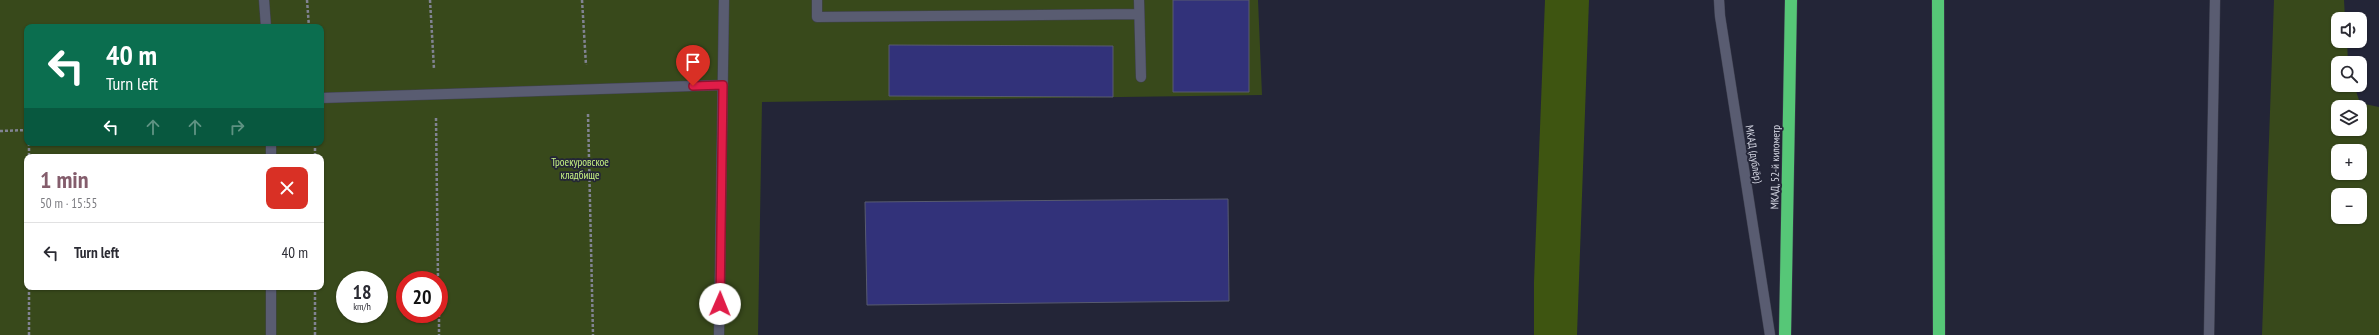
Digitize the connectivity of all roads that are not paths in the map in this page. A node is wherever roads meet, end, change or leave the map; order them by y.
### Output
1 (264, 0) edge
2 (724, 0) edge
3 (817, 0) edge
4 (1139, 0) edge
5 (1719, 0) edge
6 (1791, 0) edge
7 (1938, 0) edge
8 (2215, 0) edge
9 (1140, 14) junction
10 (266, 24) edge
11 (1141, 77) dead end
12 (723, 85) junction
13 (324, 98) edge
14 (271, 290) edge
15 (271, 335) edge
16 (719, 335) edge
17 (1770, 335) edge
18 (1786, 335) edge
19 (1939, 335) edge
20 (2209, 335) edge

1 - 10 street
2 - 12 street
3 - 9 street
4 - 9 street
5 - 17 street, МКАД (дублёр)
6 - 18 highway, МКАД, 52-й километр
7 - 19 highway
8 - 20 street
9 - 11 street
12 - 13 street
12 - 16 street
14 - 15 street

